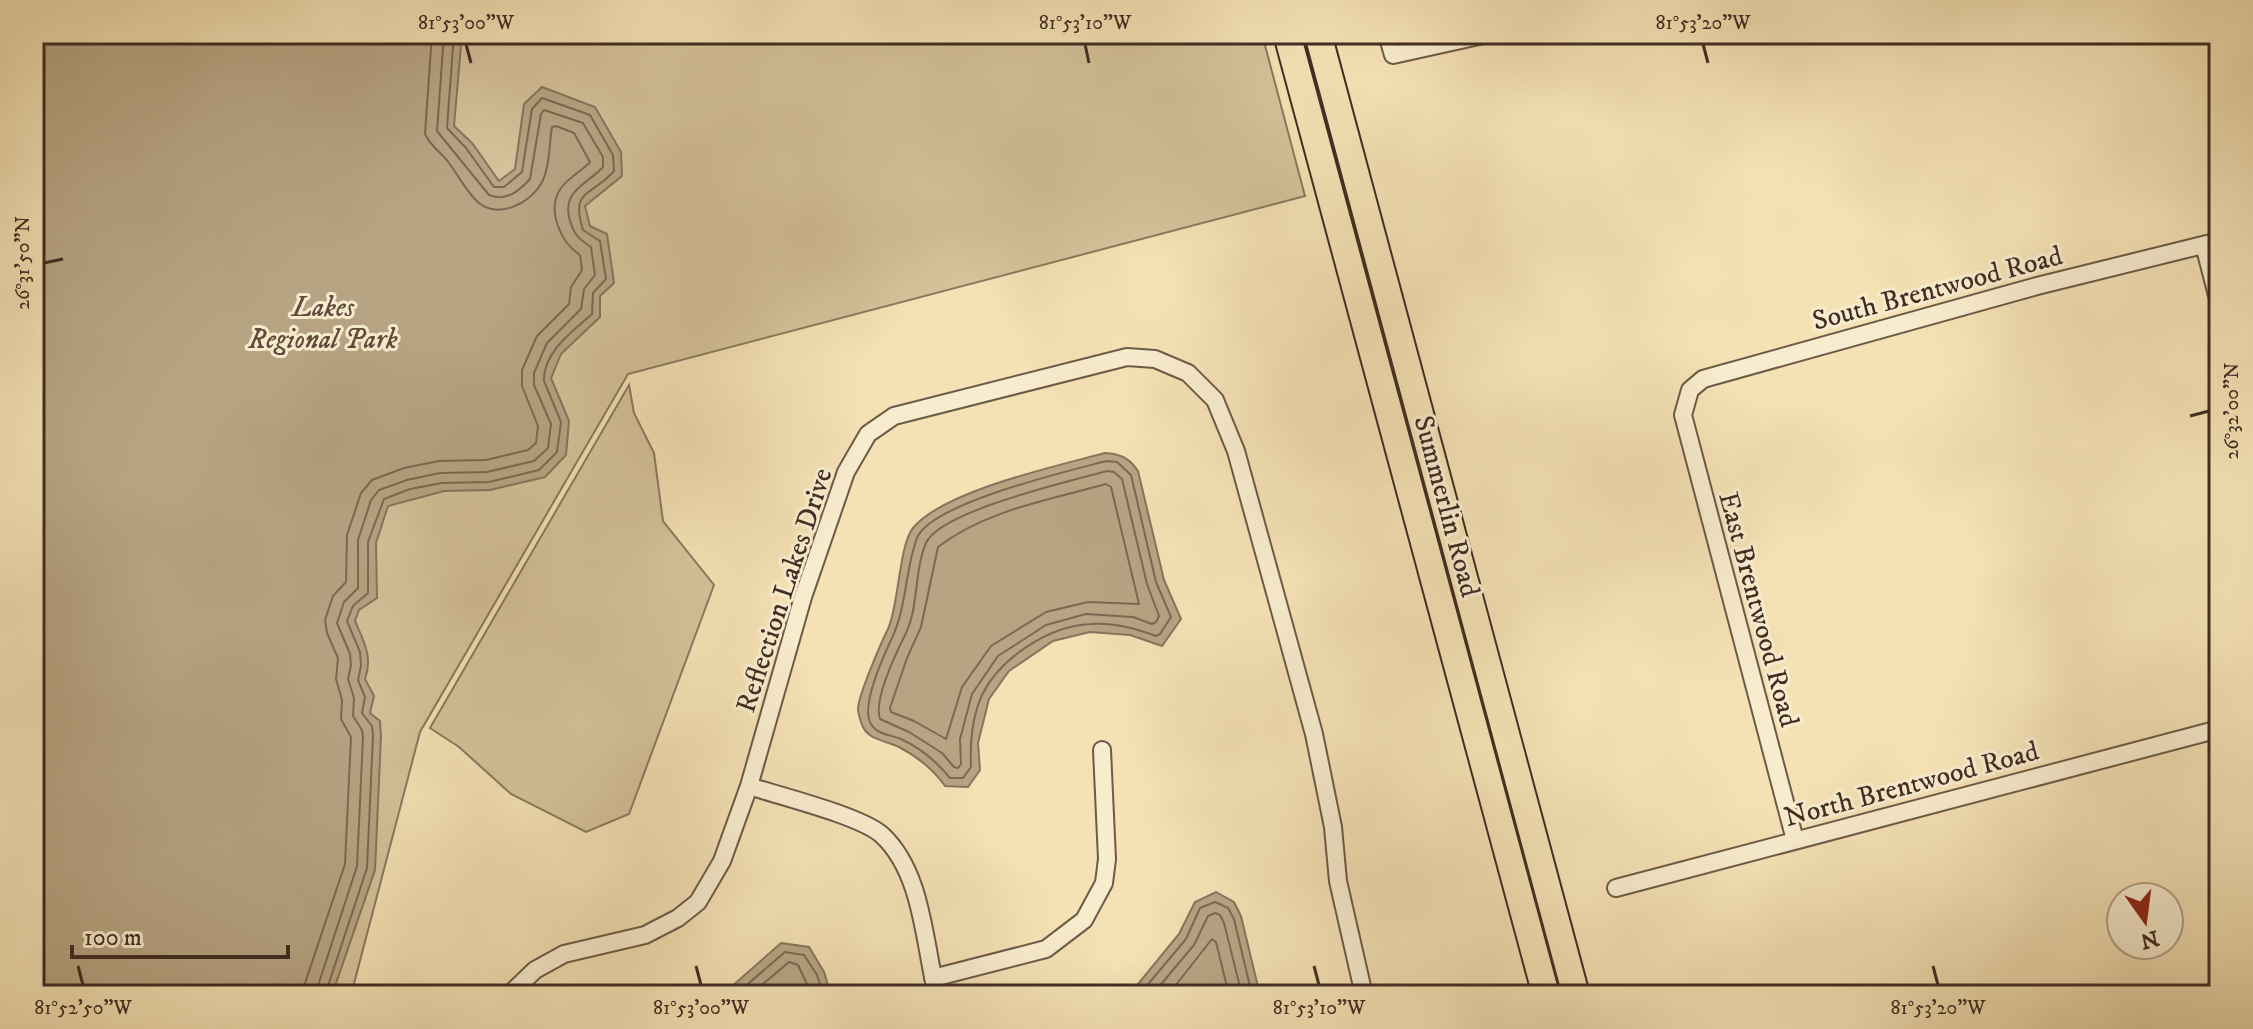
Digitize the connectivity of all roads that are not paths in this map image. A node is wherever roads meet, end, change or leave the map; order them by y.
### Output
1 (1287, 34) edge
2 (1318, 34) edge
3 (1387, 34) edge
4 (1488, 34) edge
5 (2211, 243) edge
6 (2219, 303) edge
7 (1690, 390) joint
8 (2219, 729) edge
9 (1102, 750) dead end
10 (749, 786) junction
11 (1795, 840) junction
12 (1616, 888) dead end
13 (935, 987) edge
14 (509, 995) edge
15 (1364, 995) edge
16 (1546, 995) edge
17 (1576, 995) edge

1 - 16 main road, Summerlin Road
2 - 17 main road, Summerlin Road
3 - 4 street
5 - 6 street
5 - 7 street, South Brentwood Road
7 - 11 street, East Brentwood Road
8 - 11 street, North Brentwood Road
9 - 13 street
10 - 13 street
10 - 14 street, Reflection Lakes Drive
10 - 15 street, Reflection Lakes Drive
11 - 12 street, North Brentwood Road

